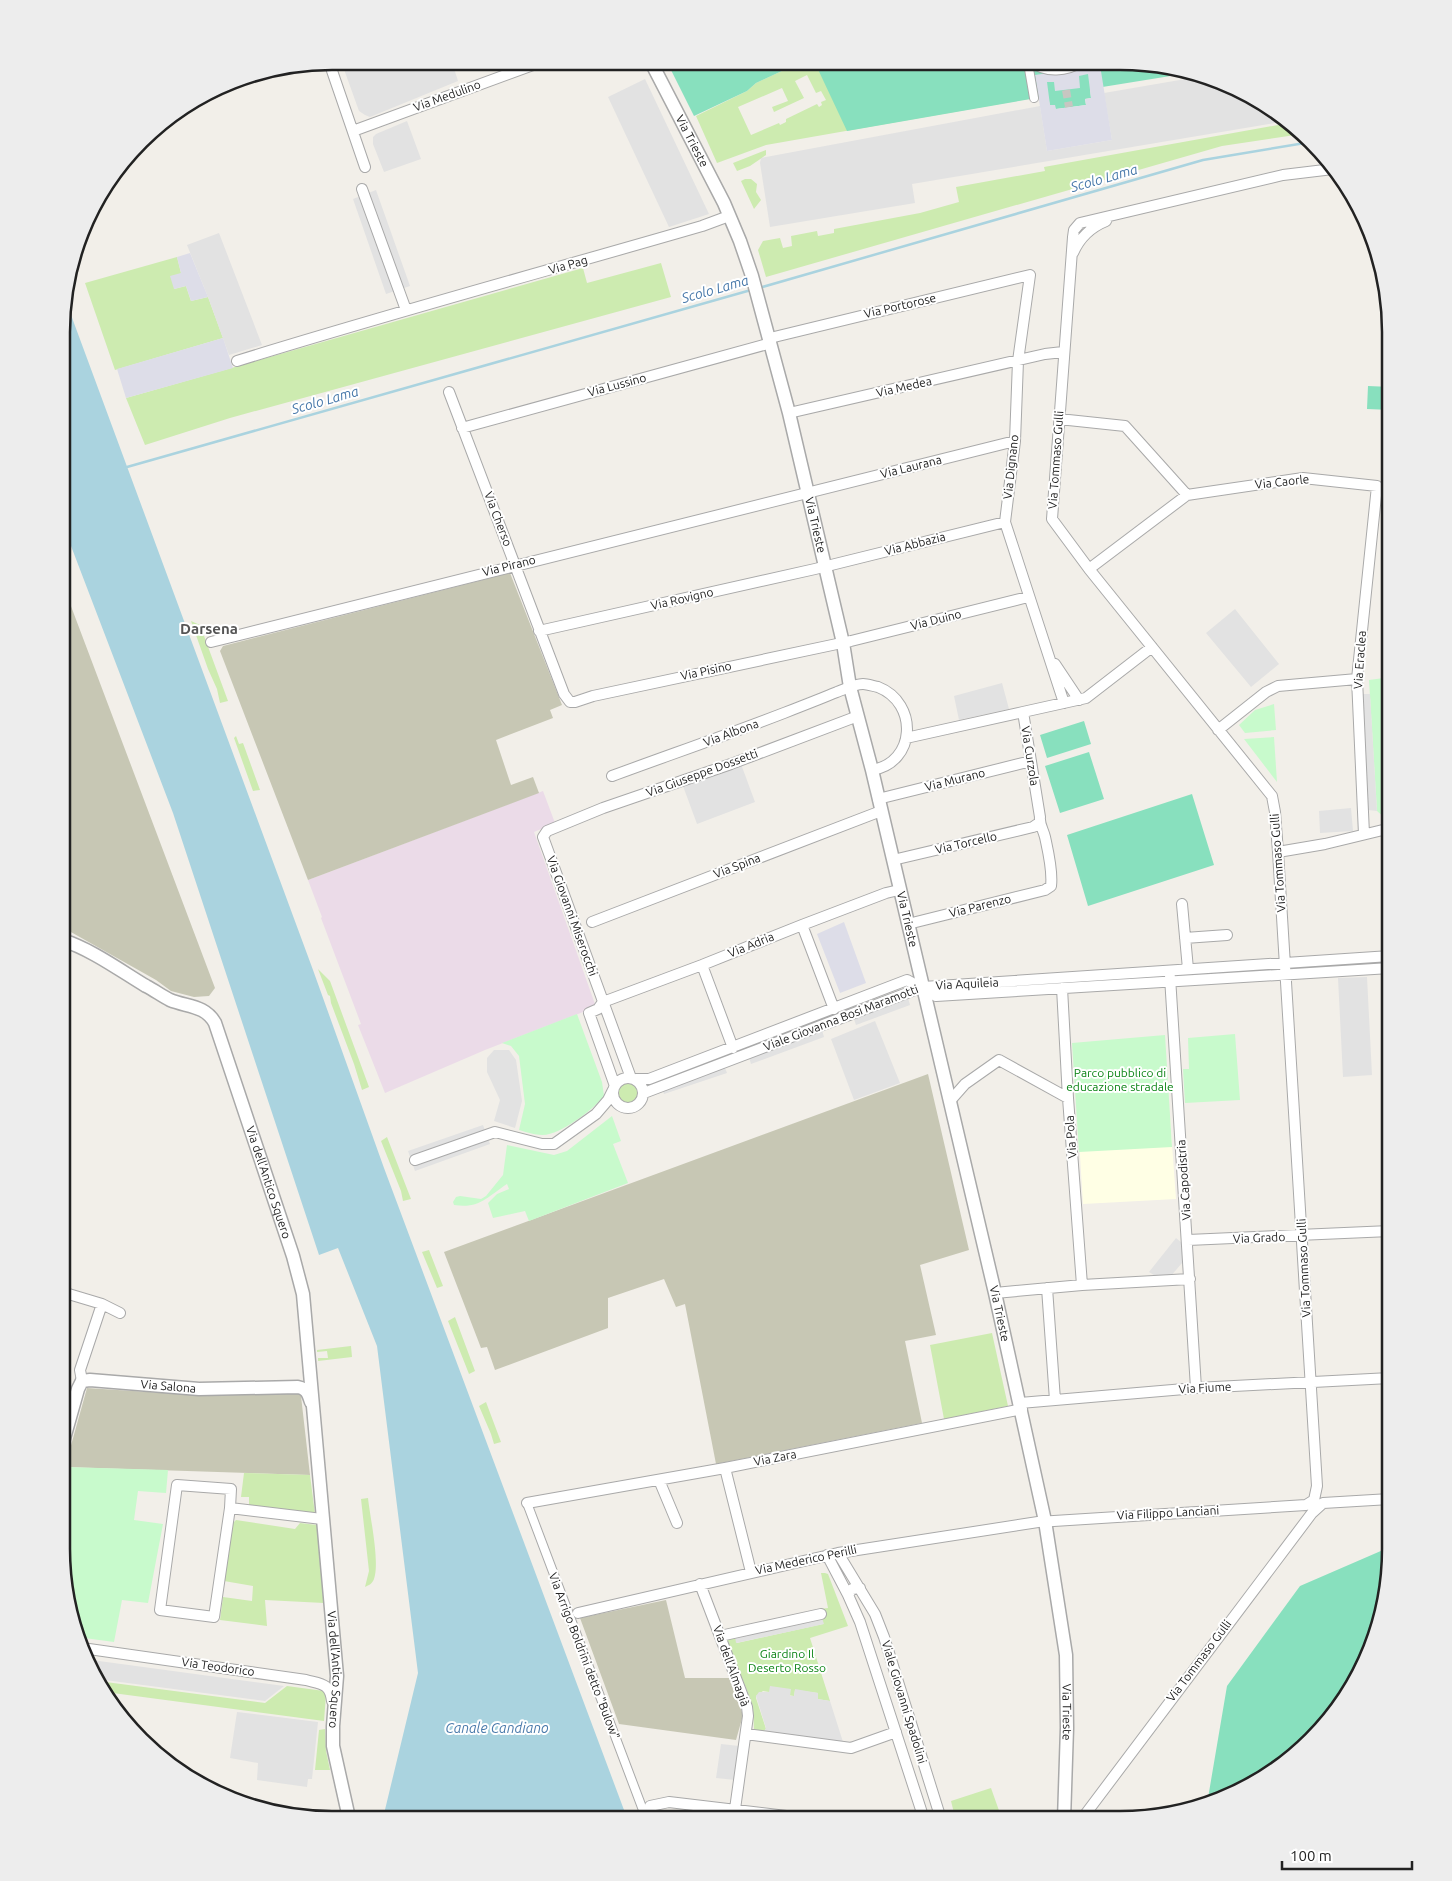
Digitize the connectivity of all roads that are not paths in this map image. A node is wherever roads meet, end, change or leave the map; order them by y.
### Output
1 (332, 70) edge
2 (519, 70) edge
3 (655, 70) edge
4 (1029, 70) edge
5 (1047, 70) edge
6 (1063, 70) edge
7 (1034, 98) dead end
8 (353, 131) junction
9 (365, 167) dead end
10 (1326, 170) edge
11 (362, 189) dead end
12 (729, 216) junction
13 (1030, 275) joint
14 (406, 310) junction
15 (771, 340) junction
16 (1063, 352) junction
17 (1022, 360) junction
18 (237, 361) dead end
19 (1062, 365) junction
20 (449, 392) dead end
21 (790, 413) junction
22 (1059, 420) junction
23 (462, 428) junction
24 (1015, 441) junction
25 (1377, 486) joint
26 (808, 492) junction
27 (1187, 495) junction
28 (1005, 522) junction
29 (516, 565) junction
30 (825, 567) junction
31 (1089, 568) junction
32 (1028, 597) junction
33 (539, 631) junction
34 (211, 642) dead end
35 (843, 643) junction
36 (1152, 647) junction
37 (1048, 652) junction
38 (1357, 679) junction
39 (850, 688) junction
40 (1079, 700) junction
41 (570, 702) joint
42 (1064, 704) junction
43 (1020, 712) junction
44 (858, 716) junction
45 (1218, 730) junction
46 (906, 738) junction
47 (1031, 761) junction
48 (872, 770) junction
49 (612, 776) dead end
50 (879, 805) junction
51 (1039, 823) junction
52 (1382, 830) edge
53 (547, 831) joint
54 (1364, 834) junction
55 (1278, 852) junction
56 (893, 860) junction
57 (1051, 886) joint
58 (899, 890) junction
59 (1182, 904) dead end
60 (592, 922) dead end
61 (908, 924) junction
62 (802, 925) junction
63 (1227, 935) dead end
64 (1185, 938) junction
65 (70, 944) edge
66 (1382, 956) edge
67 (1285, 962) junction
68 (702, 965) junction
69 (1382, 968) edge
70 (1188, 970) junction
71 (1170, 971) junction
72 (1286, 974) junction
73 (1170, 982) junction
74 (923, 987) junction
75 (1062, 988) junction
76 (603, 1002) junction
77 (834, 1008) junction
78 (733, 1048) junction
79 (633, 1079) junction
80 (614, 1088) junction
81 (644, 1093) junction
82 (1068, 1098) junction
83 (950, 1101) junction
84 (621, 1107) junction
85 (596, 1114) junction
86 (415, 1160) dead end
87 (1382, 1231) edge
88 (1303, 1236) junction
89 (1188, 1240) junction
90 (1190, 1278) junction
91 (1082, 1285) junction
92 (1047, 1288) junction
93 (995, 1293) junction
94 (70, 1294) edge
95 (102, 1304) junction
96 (120, 1313) dead end
97 (1382, 1378) edge
98 (82, 1381) junction
99 (1310, 1383) junction
100 (1196, 1388) junction
101 (1055, 1400) junction
102 (1021, 1406) junction
103 (312, 1407) junction
104 (73, 1408) junction
105 (70, 1411) edge
106 (70, 1419) edge
107 (725, 1468) junction
108 (659, 1480) junction
109 (1317, 1486) junction
110 (1382, 1500) edge
111 (527, 1503) joint
112 (1321, 1504) junction
113 (1290, 1506) junction
114 (230, 1508) junction
115 (322, 1519) junction
116 (1045, 1521) junction
117 (677, 1523) dead end
118 (1304, 1523) junction
119 (838, 1552) junction
120 (826, 1555) junction
121 (751, 1572) junction
122 (700, 1584) junction
123 (860, 1588) junction
124 (848, 1595) junction
125 (574, 1614) junction
126 (821, 1614) dead end
127 (720, 1636) junction
128 (90, 1649) edge
129 (334, 1712) junction
130 (896, 1732) junction
131 (746, 1734) junction
132 (646, 1807) junction
133 (735, 1809) junction
134 (347, 1811) edge
135 (646, 1811) edge
136 (750, 1811) edge
137 (921, 1811) edge
138 (938, 1811) edge
139 (1065, 1811) edge
140 (1088, 1811) edge

1 - 8 street
2 - 8 street, Via Medulino
3 - 12 street, Via Trieste
4 - 7 street
5 - 6 street
8 - 9 street
10 - 16 street, Via Tommaso Gulli
11 - 14 street
12 - 14 street, Via Pag
12 - 15 street, Via Trieste
13 - 15 street, Via Portorose
13 - 17 street, Via Dignano
14 - 18 street, Via Pag
15 - 21 street, Via Trieste
15 - 23 street, Via Lussino
16 - 17 street, Via Medea
16 - 19 street, Via Tommaso Gulli
17 - 19 street, Via Medea
17 - 21 street, Via Medea
17 - 24 street, Via Dignano
19 - 22 street, Via Tommaso Gulli
20 - 23 street, Via Cherso
21 - 26 street, Via Trieste
22 - 27 street
22 - 31 street, Via Tommaso Gulli
23 - 29 street, Via Cherso
24 - 26 street, Via Laurana
24 - 28 street, Via Dignano
25 - 27 street, Via Caorle
25 - 38 street, Via Eraclea
26 - 29 street, Via Pirano
26 - 30 street, Via Trieste
27 - 31 street, Via Caorle
28 - 30 street, Via Abbazia
28 - 32 street, Via Dignano
29 - 33 street, Via Cherso
29 - 34 street, Via Pirano
30 - 33 street, Via Rovigno
30 - 35 street, Via Trieste
31 - 36 street, Via Tommaso Gulli
32 - 35 street, Via Duino
32 - 37 street, Via Dignano
33 - 41 street, Via Cherso
35 - 39 street, Via Trieste
35 - 41 street, Via Pisino
36 - 40 street, Via Curzola
36 - 45 street, Via Tommaso Gulli
37 - 40 street, Via Dignano
37 - 42 street, Via Dignano
38 - 45 street
38 - 54 street, Via Eraclea
39 - 44 street, Via Trieste
39 - 46 street, Via Albona
39 - 49 street, Via Albona
40 - 42 street, Via Curzola
42 - 43 street, Via Curzola
43 - 46 street
43 - 47 street, Via Curzola
44 - 48 street, Via Trieste
44 - 53 street, Via Giuseppe Dossetti
45 - 55 street, Via Tommaso Gulli
46 - 48 street
47 - 50 street, Via Murano
47 - 51 street, Via Curzola
48 - 50 street, Via Trieste
50 - 56 street, Via Trieste
50 - 60 street, Via Spina
51 - 56 street, Via Torcello
51 - 57 street, Via Curzola
52 - 54 street
53 - 76 street, Via Giovanni Miserocchi
54 - 55 street
55 - 67 street, Via Tommaso Gulli
56 - 58 street, Via Trieste
57 - 61 street, Via Parenzo
58 - 61 street, Via Trieste
58 - 62 street, Via Adria
59 - 64 street
61 - 74 street, Via Trieste
62 - 68 street, Via Adria
62 - 77 street
63 - 64 street
64 - 70 street
65 - 103 street, Via dell'Antico Squero
66 - 67 street, Via Aquileia
67 - 70 street, Via Aquileia
67 - 72 street, Via Tommaso Gulli
68 - 76 street, Via Adria
68 - 78 street
69 - 72 street, Via Aquileia
70 - 71 street, Via Aquileia
71 - 73 street, Via Capodistria
71 - 74 street, Via Aquileia
72 - 73 street, Via Aquileia
72 - 88 street, Via Tommaso Gulli
73 - 75 street, Via Aquileia
73 - 89 street, Via Capodistria
74 - 75 street, Via Aquileia
74 - 77 street, Viale Giovanna Bosi Maramotti
74 - 81 street, Viale Giovanna Bosi Maramotti
74 - 83 street, Via Trieste
75 - 82 street, Via Pola
76 - 79 street, Via Giovanni Miserocchi
76 - 80 street
77 - 78 street, Viale Giovanna Bosi Maramotti
78 - 79 street, Viale Giovanna Bosi Maramotti
79 - 80 street
79 - 81 street
80 - 84 street
80 - 85 street
81 - 84 street
82 - 83 street
82 - 91 street, Via Pola
83 - 93 street, Via Trieste
84 - 85 street
85 - 86 street
87 - 88 street, Via Grado
88 - 89 street, Via Grado
88 - 99 street, Via Tommaso Gulli
89 - 90 street, Via Capodistria
90 - 91 street
90 - 100 street, Via Capodistria
91 - 92 street
92 - 93 street
92 - 101 street
93 - 102 street, Via Trieste
94 - 95 street
95 - 96 street
95 - 98 street
97 - 99 street, Via Fiume
98 - 103 street, Via Salona
98 - 104 street
99 - 100 street, Via Fiume
99 - 109 street, Via Tommaso Gulli
100 - 101 street, Via Fiume
101 - 102 street, Via Fiume
102 - 107 street, Via Zara
102 - 116 street, Via Trieste
103 - 115 street, Via dell'Antico Squero
104 - 105 street
104 - 106 street
107 - 108 street, Via Zara
107 - 121 street
108 - 111 street, Via Zara
108 - 117 street
109 - 112 street, Via Tommaso Gulli
109 - 113 street, Via Filippo Lanciani
110 - 112 street
111 - 125 street, Via Arrigo Boldrini detto "Bulow"
112 - 118 street, Via Tommaso Gulli
113 - 116 street, Via Filippo Lanciani
113 - 118 street
114 - 114 street
114 - 115 street
115 - 129 street, Via dell'Antico Squero
116 - 119 street, Via Mederico Perilli
116 - 139 street, Via Trieste
118 - 140 street, Via Tommaso Gulli
119 - 120 street, Via Mederico Perilli
119 - 123 street, Viale Giovanni Spadolini
120 - 121 street, Via Mederico Perilli
120 - 124 street, Viale Giovanni Spadolini
121 - 122 street, Via Mederico Perilli
122 - 125 street, Via Mederico Perilli
122 - 127 street, Via dell'Almagià
123 - 124 street
123 - 138 street, Viale Giovanni Spadolini
124 - 130 street, Viale Giovanni Spadolini
125 - 132 street, Via Arrigo Boldrini detto "Bulow"
126 - 127 street
127 - 131 street, Via dell'Almagià
128 - 129 street, Via Teodorico
129 - 134 street, Via dell'Antico Squero
130 - 131 street
130 - 137 street, Viale Giovanni Spadolini
131 - 133 street, Via dell'Almagià
132 - 133 street
132 - 135 street, Via Arrigo Boldrini detto "Bulow"
133 - 136 street

